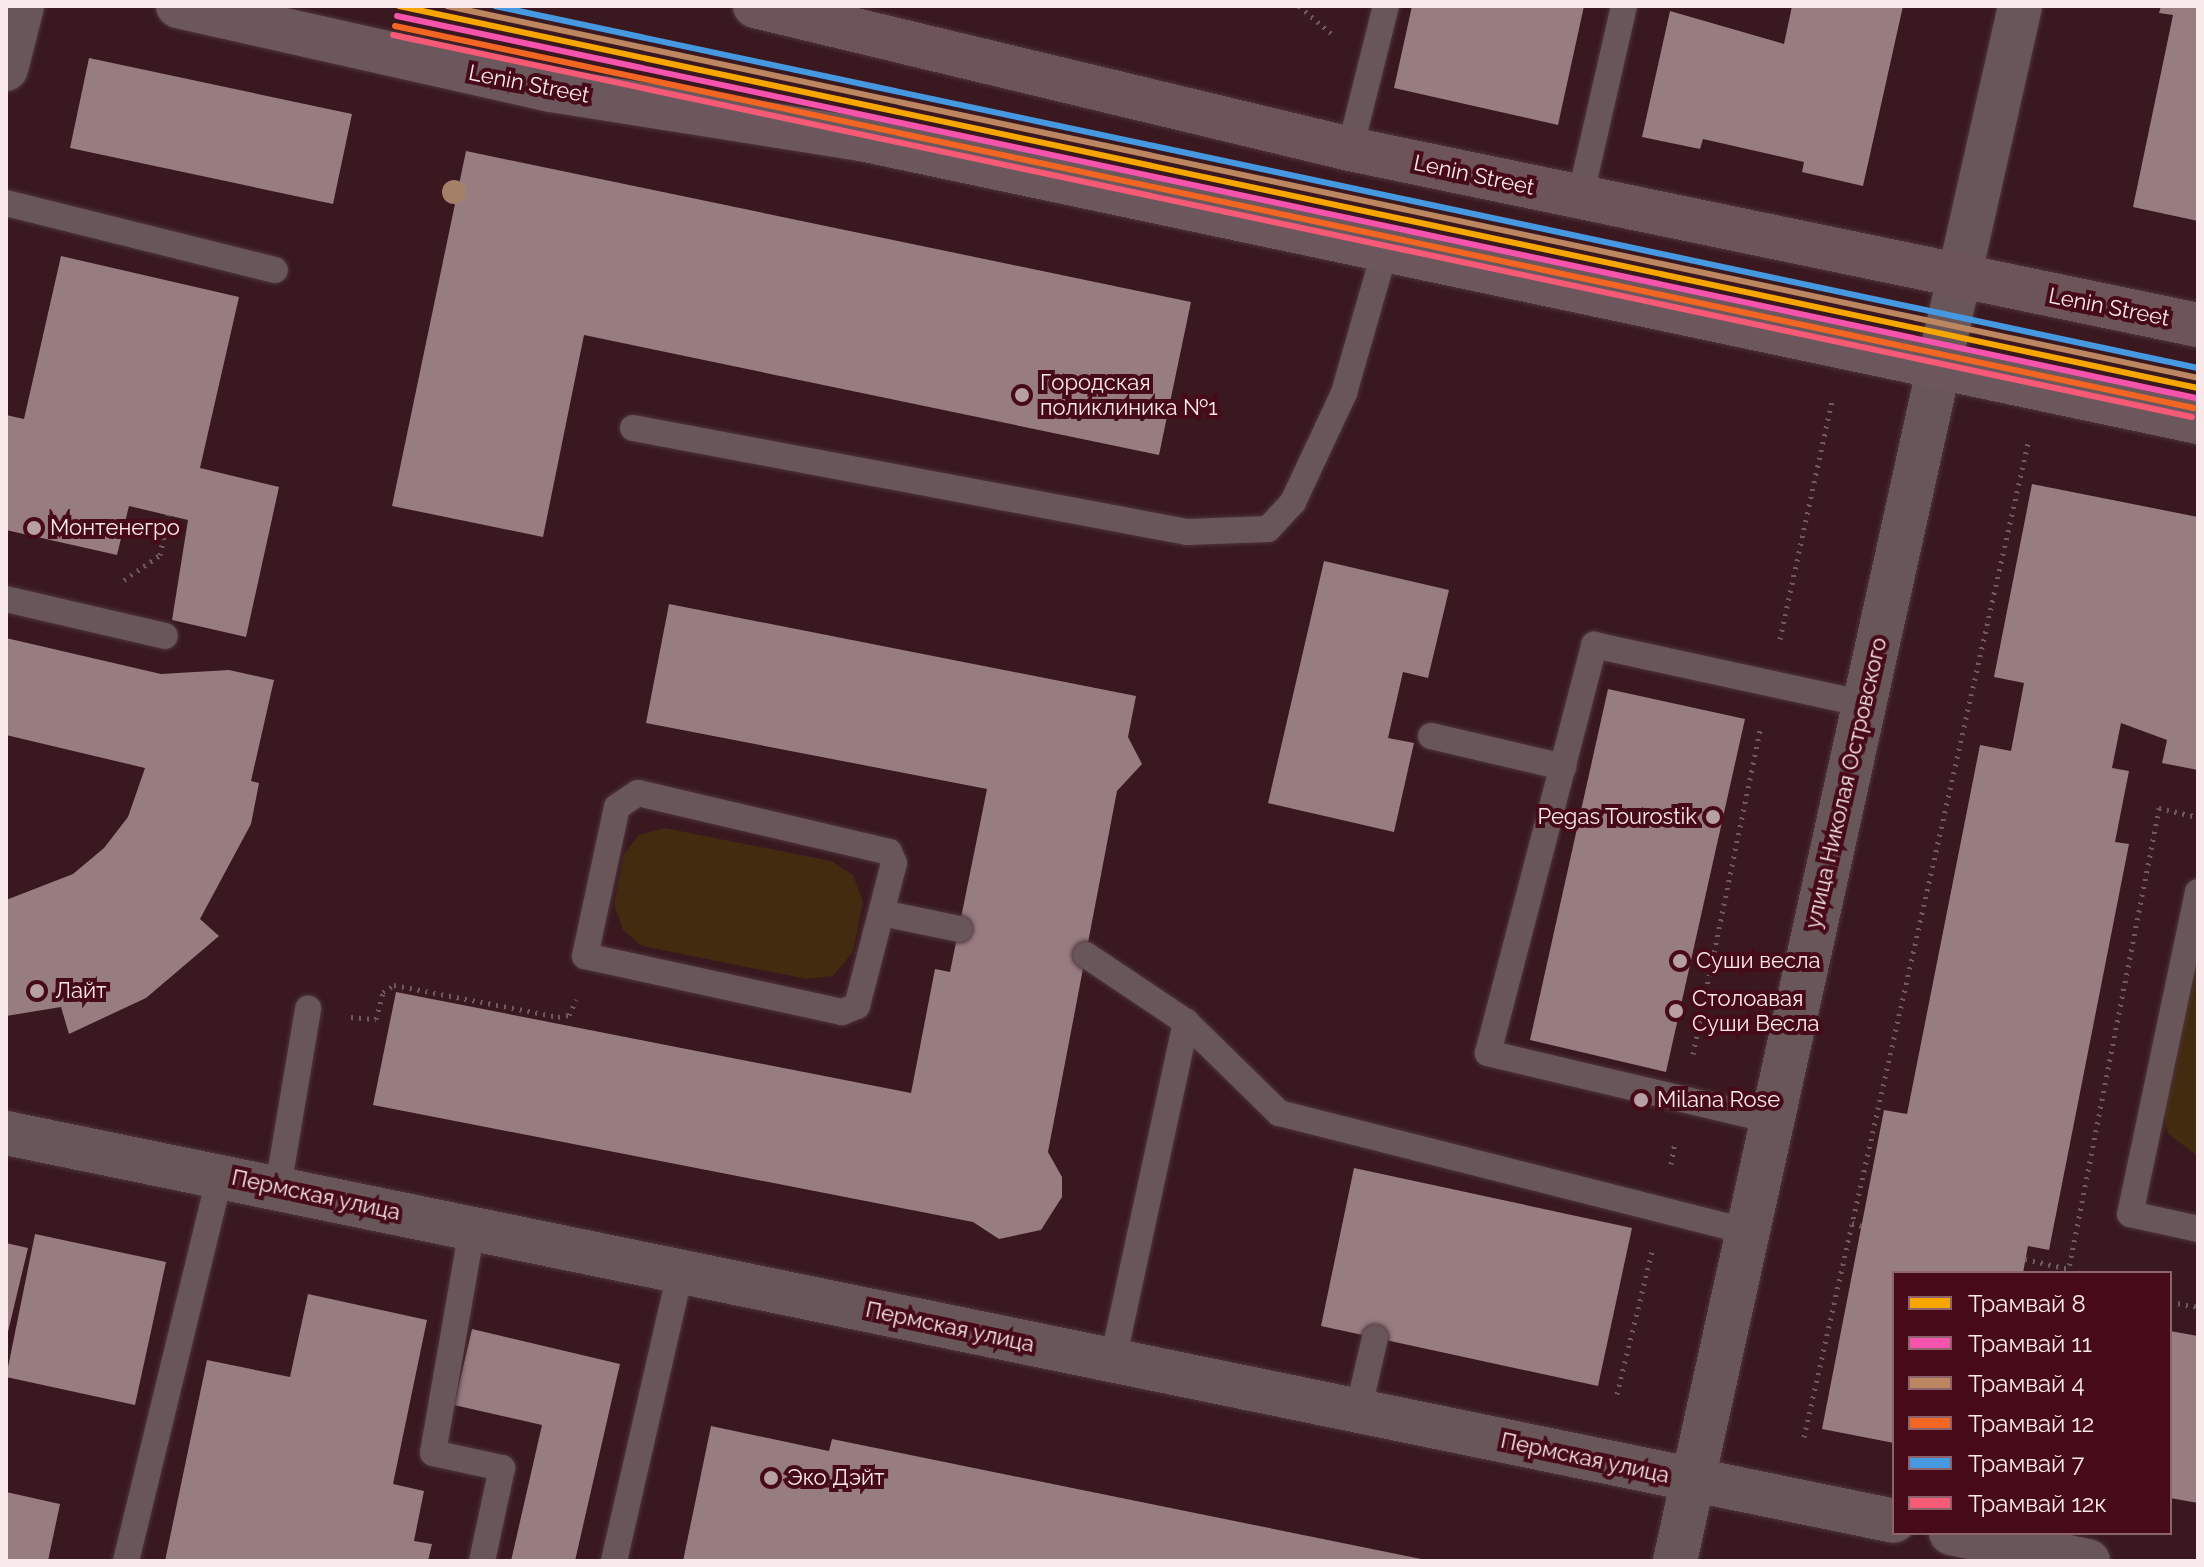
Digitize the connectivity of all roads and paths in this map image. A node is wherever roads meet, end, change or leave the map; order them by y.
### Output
1 (22, 6) edge
2 (178, 6) edge
3 (755, 6) edge
4 (1386, 6) edge
5 (1624, 6) edge
6 (2020, 6) edge
7 (6, 69) edge
8 (1350, 149) junction
9 (1580, 198) junction
10 (6, 203) edge
11 (1385, 250) junction
12 (275, 270) dead end
13 (1959, 278) junction
14 (2198, 325) edge
15 (1942, 351) junction
16 (1832, 400) dead end
17 (2198, 422) edge
18 (633, 428) dead end
19 (2028, 443) dead end
20 (168, 515) dead end
21 (106, 579) dead end
22 (6, 599) edge
23 (165, 636) dead end
24 (1770, 683) junction
25 (1864, 704) junction
26 (1431, 736) dead end
27 (1563, 767) junction
28 (2198, 817) edge
29 (2198, 892) edge
30 (882, 913) junction
31 (959, 929) dead end
32 (1086, 955) dead end
33 (585, 956) junction
34 (308, 1009) joint
35 (1186, 1022) junction
36 (1684, 1101) junction
37 (1771, 1120) junction
38 (6, 1133) edge
39 (220, 1175) junction
40 (278, 1187) junction
41 (1662, 1210) junction
42 (1852, 1223) junction
43 (1862, 1226) dead end
44 (472, 1229) junction
45 (2198, 1229) edge
46 (1747, 1231) junction
47 (2025, 1259) dead end
48 (2068, 1271) edge
49 (680, 1272) junction
50 (2172, 1302) edge
51 (2198, 1307) edge
52 (1375, 1338) dead end
53 (1113, 1360) junction
54 (1617, 1394) dead end
55 (1358, 1411) junction
56 (1804, 1437) dead end
57 (1691, 1481) junction
58 (1892, 1521) edge
59 (1956, 1535) edge
60 (1994, 1552) edge
61 (126, 1561) edge
62 (482, 1561) edge
63 (614, 1561) edge
64 (1675, 1561) edge
65 (2088, 1561) edge

1 - 7 street
2 - 11 main road, Lenin Street
3 - 8 main road, Lenin Street
4 - 8 lane
5 - 9 lane
6 - 13 street, улица Николая Островского
8 - 9 main road, Lenin Street
9 - 13 main road, Lenin Street
10 - 12 lane
11 - 15 main road, Lenin Street
11 - 18 lane
13 - 14 main road, Lenin Street
13 - 15 street, улица Николая Островского
15 - 17 main road, Lenin Street
15 - 25 street, улица Николая Островского
16 - 24 path
19 - 42 path
20 - 21 path
22 - 23 lane
24 - 25 lane
24 - 27 lane
24 - 36 path
25 - 37 street, улица Николая Островского
26 - 27 lane
27 - 36 lane
28 - 48 path
29 - 45 lane
30 - 31 lane
30 - 33 lane
30 - 33 lane
32 - 35 lane
33 - 34 path
34 - 40 lane
35 - 41 lane
35 - 53 lane
36 - 37 lane
36 - 41 path
37 - 46 street, улица Николая Островского
38 - 39 street, Пермская улица
39 - 40 street, Пермская улица
39 - 61 lane
40 - 44 street, Пермская улица
41 - 46 lane
41 - 54 path
42 - 43 path
42 - 56 path
44 - 49 street, Пермская улица
44 - 62 lane
46 - 57 street, улица Николая Островского
47 - 48 path
49 - 53 street, Пермская улица
49 - 63 lane
50 - 51 path
52 - 55 lane
53 - 55 street, Пермская улица
55 - 57 street, Пермская улица
57 - 58 street, Пермская улица
57 - 64 street, улица Николая Островского
59 - 60 street
60 - 65 street

